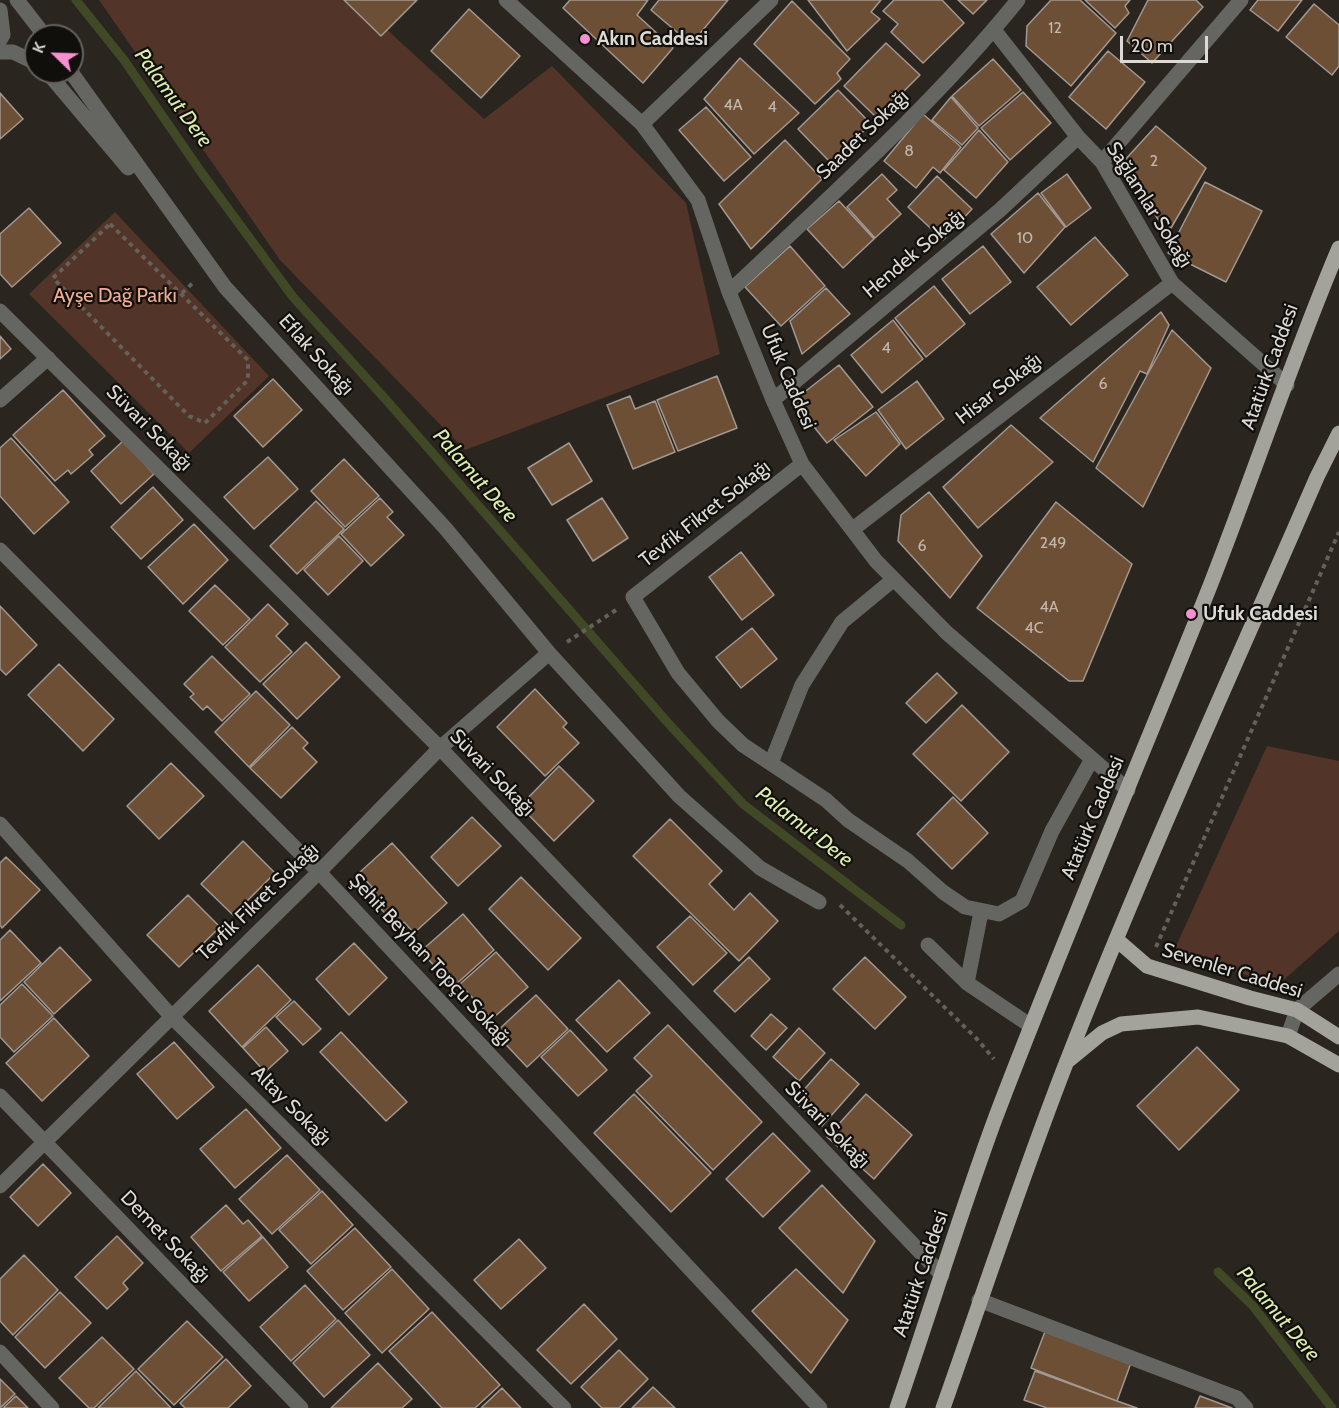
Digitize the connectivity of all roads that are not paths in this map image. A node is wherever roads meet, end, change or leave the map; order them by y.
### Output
1 (17, 0) edge
2 (506, 0) edge
3 (771, 0) edge
4 (1018, 0) edge
5 (1241, 0) edge
6 (0, 9) edge
7 (36, 24) edge
8 (994, 30) junction
9 (0, 40) edge
10 (0, 52) edge
11 (24, 57) edge
12 (57, 84) edge
13 (80, 84) edge
14 (642, 124) junction
15 (1078, 137) junction
16 (1102, 162) junction
17 (1339, 248) edge
18 (211, 267) junction
19 (1172, 283) junction
20 (729, 292) junction
21 (0, 311) edge
22 (48, 357) junction
23 (1287, 386) junction
24 (0, 400) edge
25 (773, 400) junction
26 (1339, 433) edge
27 (802, 464) junction
28 (853, 529) junction
29 (0, 550) edge
30 (894, 579) junction
31 (549, 653) junction
32 (440, 748) junction
33 (1092, 759) junction
34 (771, 763) junction
35 (1128, 790) junction
36 (0, 824) edge
37 (319, 872) junction
38 (819, 902) dead end
39 (981, 912) junction
40 (1117, 940) junction
41 (928, 945) dead end
42 (1339, 974) edge
43 (967, 983) junction
44 (1297, 1010) junction
45 (171, 1016) junction
46 (1032, 1026) junction
47 (1288, 1036) junction
48 (1339, 1037) edge
49 (1067, 1062) junction
50 (1339, 1065) edge
51 (0, 1096) edge
52 (45, 1143) junction
53 (0, 1186) edge
54 (942, 1275) junction
55 (979, 1300) junction
56 (0, 1352) edge
57 (52, 1408) edge
58 (301, 1408) edge
59 (564, 1408) edge
60 (820, 1408) edge
61 (897, 1408) edge
62 (943, 1408) edge
63 (1246, 1408) edge

1 - 7 street
2 - 14 street, Ufuk Caddesi
3 - 14 street
4 - 8 street, Saadet Sokağı
5 - 16 street
6 - 9 street
8 - 15 street, Sağlamlar Sokağı
8 - 20 street, Saadet Sokağı
10 - 11 street
12 - 18 street
13 - 18 street, Eflak Sokağı
14 - 20 street, Ufuk Caddesi
15 - 16 street, Sağlamlar Sokağı
15 - 25 street, Hendek Sokağı
16 - 19 street, Sağlamlar Sokağı
17 - 23 main road, Atatürk Caddesi
18 - 31 street, Eflak Sokağı
19 - 23 street, Sağlamlar Sokağı
19 - 28 street, Hisar Sokağı
20 - 25 street, Ufuk Caddesi
21 - 22 street, Süvari Sokağı
22 - 24 street
22 - 32 street, Süvari Sokağı
23 - 35 main road, Atatürk Caddesi
25 - 27 street, Ufuk Caddesi
26 - 40 main road
27 - 28 street, Ufuk Caddesi
27 - 34 street, Tevfik Fikret Sokağı
28 - 30 street, Ufuk Caddesi
29 - 37 street, Şehit Beyhan Topçu Sokağı
30 - 33 street, Ufuk Caddesi
30 - 34 street
31 - 32 street, Tevfik Fikret Sokağı
31 - 38 street, Eflak Sokağı
32 - 37 street, Tevfik Fikret Sokağı
32 - 54 street, Süvari Sokağı
33 - 35 street, Ufuk Caddesi
33 - 39 street
34 - 39 street
35 - 46 main road, Atatürk Caddesi
36 - 45 street, Altay Sokağı
37 - 45 street, Tevfik Fikret Sokağı
37 - 60 street, Şehit Beyhan Topçu Sokağı
39 - 43 street
40 - 44 main road, Sevenler Caddesi
40 - 49 main road
41 - 43 street
42 - 44 street
43 - 46 street
44 - 47 street
44 - 48 main road, Sevenler Caddesi
45 - 52 street, Tevfik Fikret Sokağı
45 - 59 street, Altay Sokağı
46 - 54 main road, Atatürk Caddesi
47 - 49 main road
47 - 50 main road
49 - 55 main road
51 - 52 street, Demet Sokağı
52 - 53 street, Tevfik Fikret Sokağı
52 - 58 street, Demet Sokağı
54 - 61 main road, Atatürk Caddesi
55 - 62 main road
55 - 63 street
56 - 57 street

